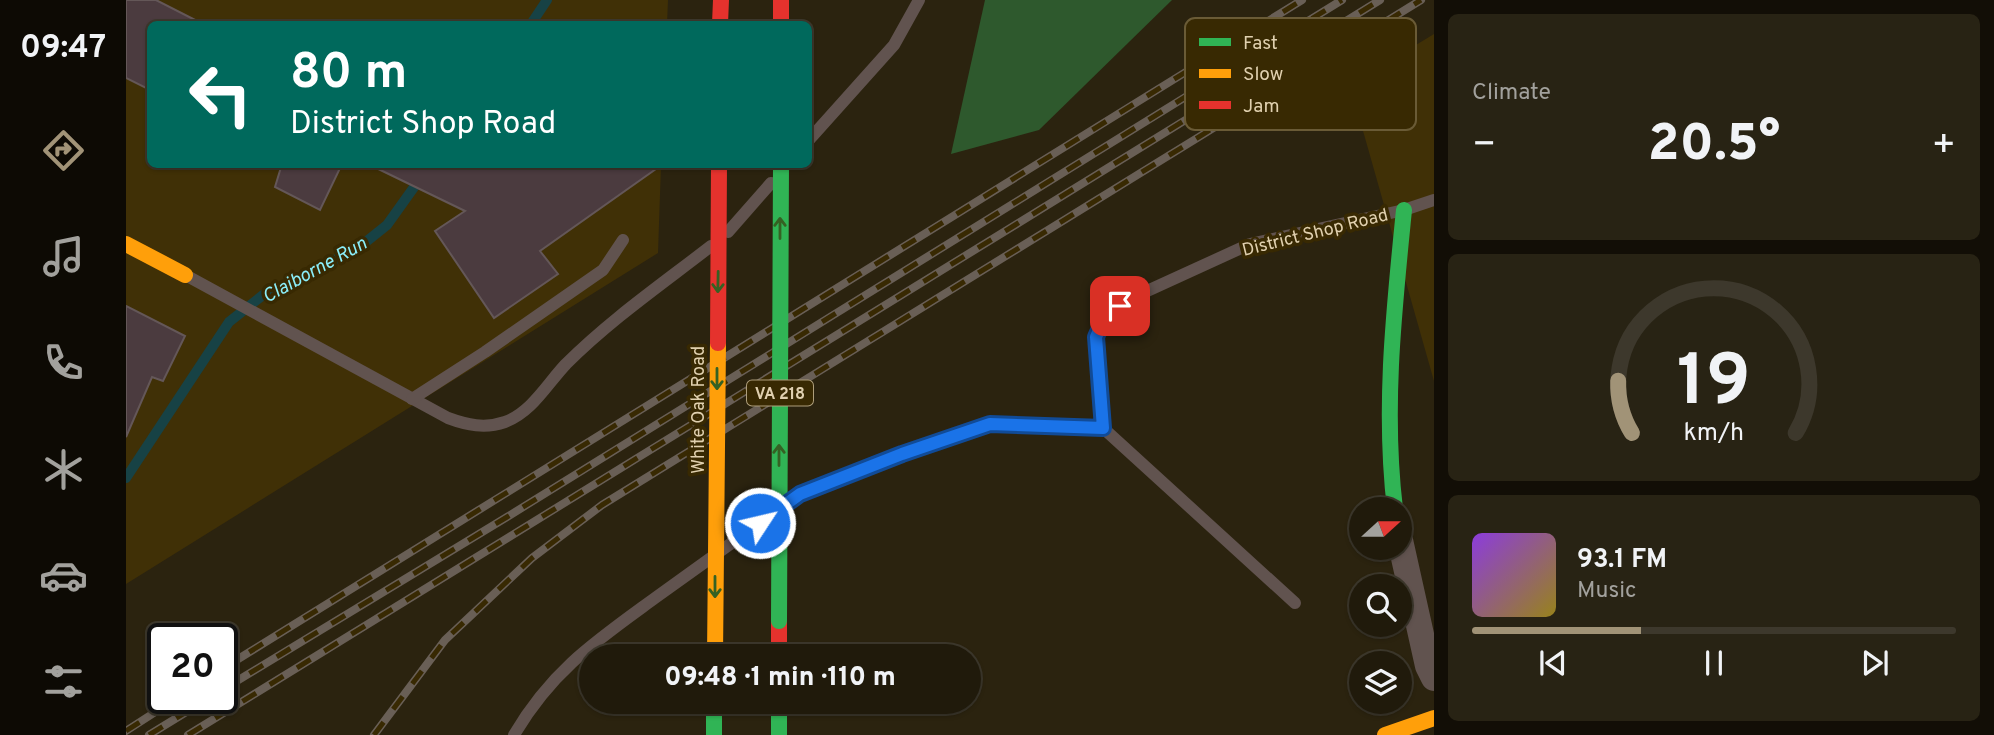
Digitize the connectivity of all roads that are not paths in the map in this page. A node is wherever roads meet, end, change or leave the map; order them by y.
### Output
1 (721, 0) edge
2 (781, 0) edge
3 (919, 0) edge
4 (720, 21) edge
5 (781, 21) edge
6 (812, 137) edge
7 (719, 168) edge
8 (780, 168) edge
9 (784, 168) edge
10 (1434, 200) edge
11 (1404, 210) junction
12 (623, 240) dead end
13 (126, 244) edge
14 (185, 275) joint
15 (412, 399) junction
16 (1103, 428) junction
17 (1393, 497) edge
18 (1404, 560) edge
19 (1295, 603) dead end
20 (715, 644) edge
21 (779, 644) edge
22 (1434, 678) edge
23 (714, 714) edge
24 (779, 714) edge
25 (1434, 718) edge
26 (514, 735) edge
27 (714, 735) edge
28 (779, 735) edge
29 (1385, 735) edge

1 - 4 main road
2 - 5 main road
3 - 6 lane
7 -> 20 main road, White Oak Road, bridge
21 -> 8 main road, VA 218, bridge
9 - 15 lane
10 - 11 lane, District Shop Road
11 - 16 lane, District Shop Road
11 - 17 main road, District Shop Road
12 - 15 lane
13 - 14 main road
14 - 15 lane
16 - 19 lane
16 - 26 lane
18 - 22 street
23 - 27 main road
24 - 28 main road
25 - 29 main road

